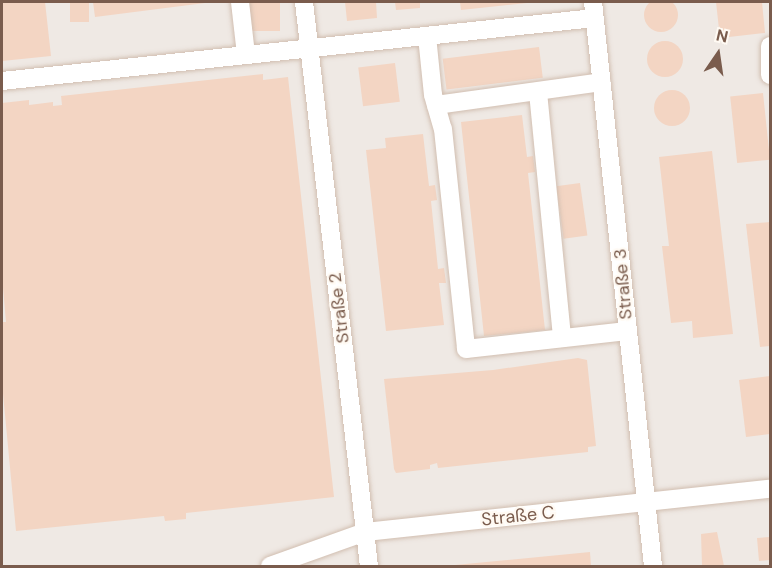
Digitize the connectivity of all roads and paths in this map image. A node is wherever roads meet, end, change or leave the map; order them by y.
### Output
1 (240, 2) edge
2 (304, 2) edge
3 (594, 10) edge
4 (427, 36) junction
5 (771, 46) edge
6 (308, 49) junction
7 (246, 55) junction
8 (771, 75) edge
9 (2, 81) edge
10 (602, 82) junction
11 (538, 92) junction
12 (436, 105) junction
13 (627, 331) junction
14 (562, 338) junction
15 (771, 489) edge
16 (646, 502) junction
17 (365, 532) junction
18 (270, 567) edge
19 (369, 567) edge
20 (653, 567) edge

1 - 7 lane
2 - 6 lane, Straße 2
3 - 4 lane
3 - 10 lane, Straße 3
4 - 6 lane
4 - 12 lane
5 - 8 lane
6 - 7 lane
6 - 17 lane, Straße 2
7 - 9 lane
10 - 11 lane
10 - 13 lane, Straße 3
11 - 12 lane
11 - 14 lane
12 - 14 lane
13 - 14 lane
13 - 16 lane, Straße 3
15 - 16 lane, Straße C
16 - 17 lane, Straße C
16 - 20 lane, Straße 3
17 - 18 lane, Straße C
17 - 19 lane, Straße 2

